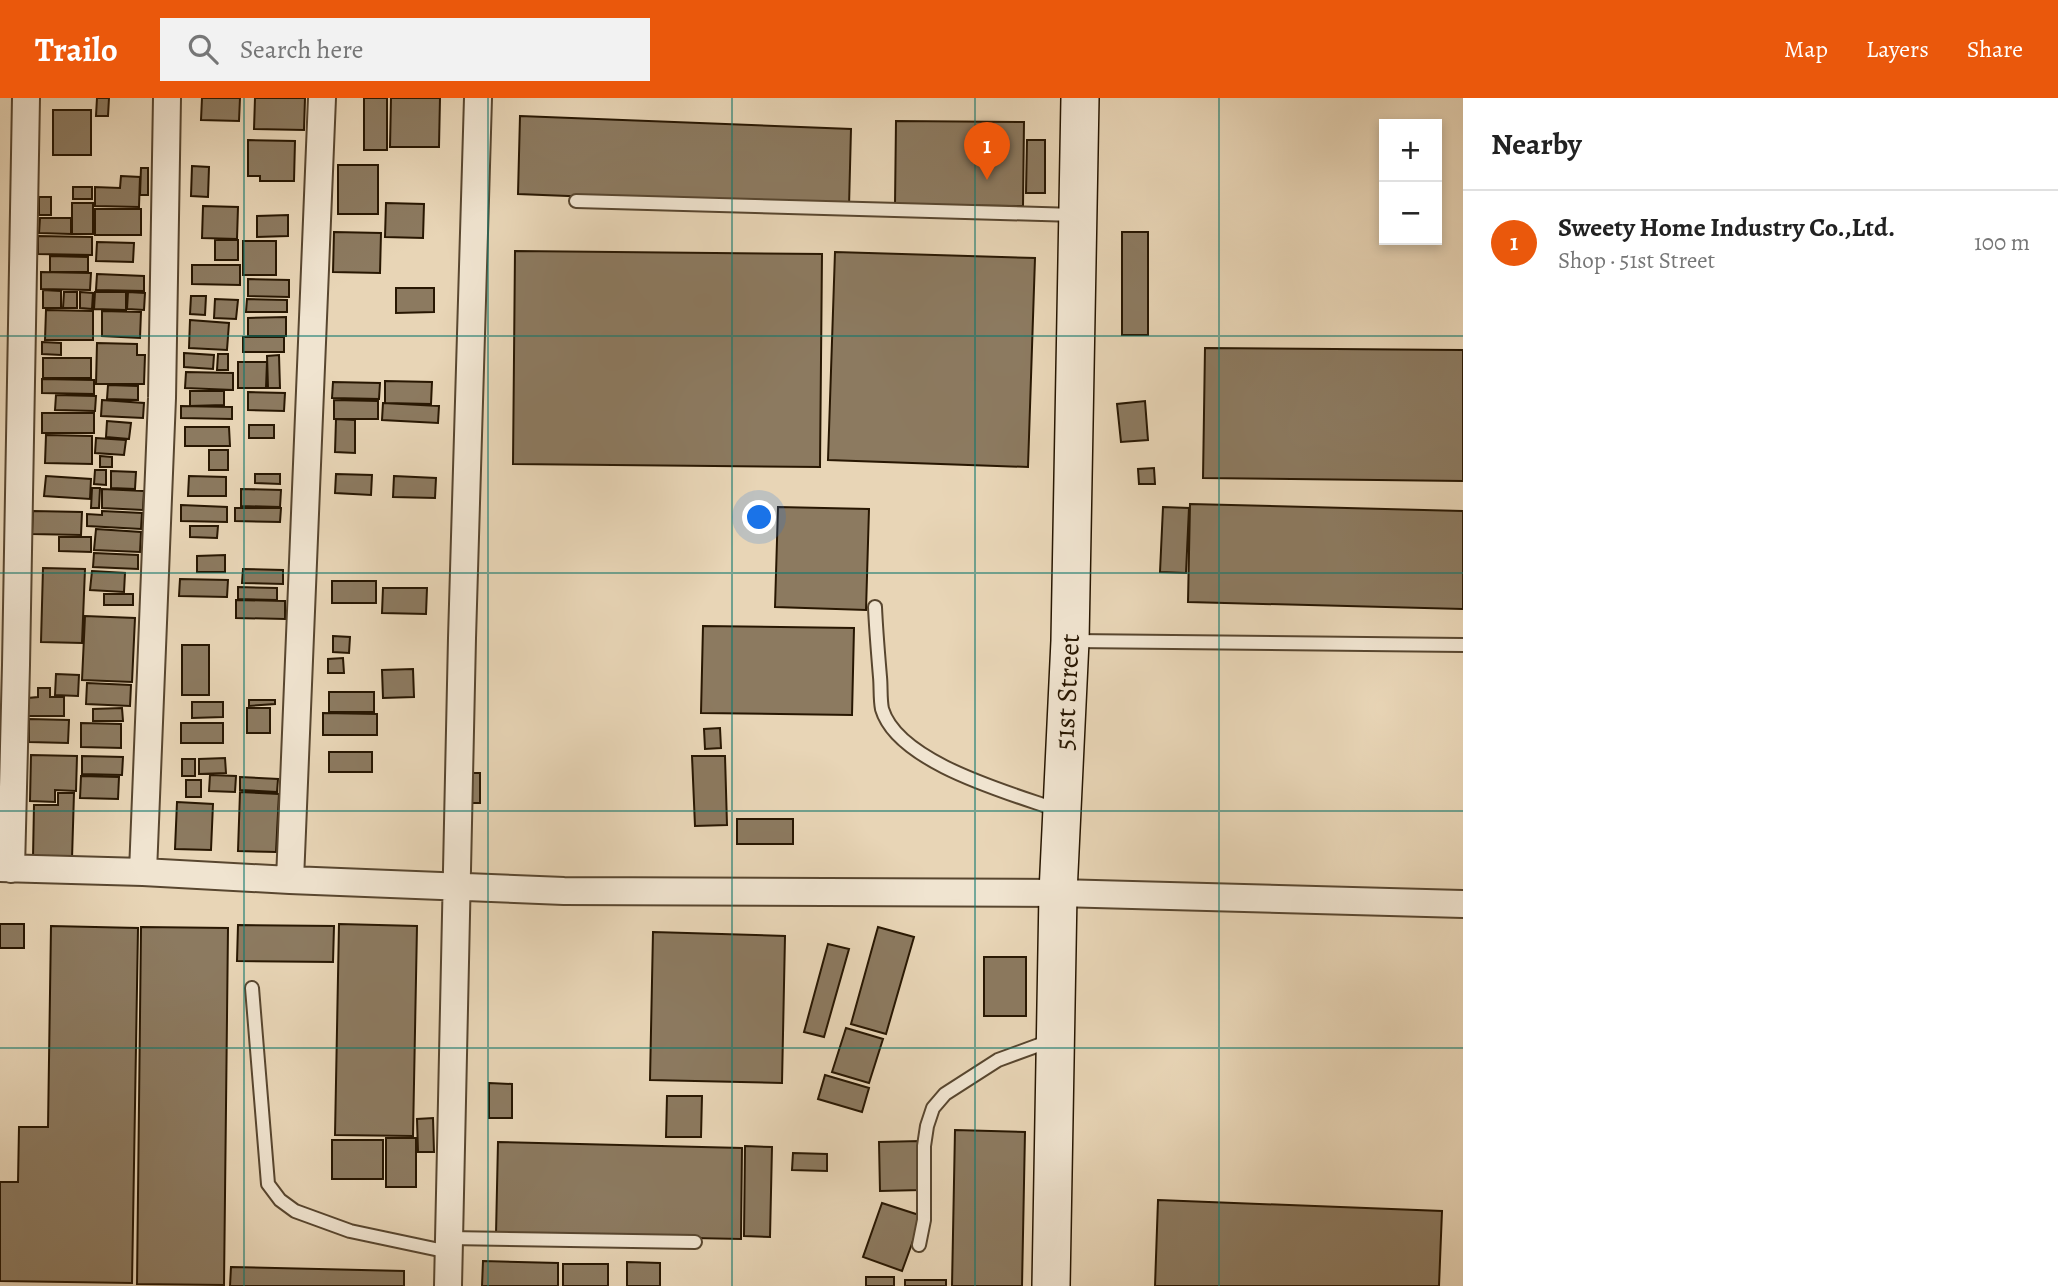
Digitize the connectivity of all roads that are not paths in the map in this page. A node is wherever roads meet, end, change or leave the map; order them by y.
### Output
1 (26, 98) edge
2 (167, 98) edge
3 (322, 98) edge
4 (478, 98) edge
5 (1080, 98) edge
6 (576, 201) dead end
7 (1078, 216) junction
8 (875, 607) dead end
9 (1070, 641) junction
10 (1463, 645) edge
11 (1061, 811) junction
12 (6, 869) edge
13 (143, 872) junction
14 (290, 880) junction
15 (456, 888) junction
16 (1058, 893) junction
17 (1463, 904) edge
18 (252, 988) dead end
19 (1055, 1039) junction
20 (695, 1242) dead end
21 (449, 1245) junction
22 (919, 1245) dead end
23 (449, 1286) edge
24 (1051, 1286) edge

1 - 12 street
2 - 13 street
3 - 14 street
4 - 15 street
5 - 7 street, 51st Street
6 - 7 lane
7 - 9 street, 51st Street
8 - 11 lane
9 - 10 lane
9 - 11 street, 51st Street
11 - 16 street, 51st Street
12 - 13 street
13 - 14 street
14 - 15 street
15 - 16 street
15 - 21 street
16 - 17 street
16 - 19 street, 51st Street
18 - 21 lane
19 - 22 lane
19 - 24 street, 51st Street
20 - 21 lane
21 - 23 street

